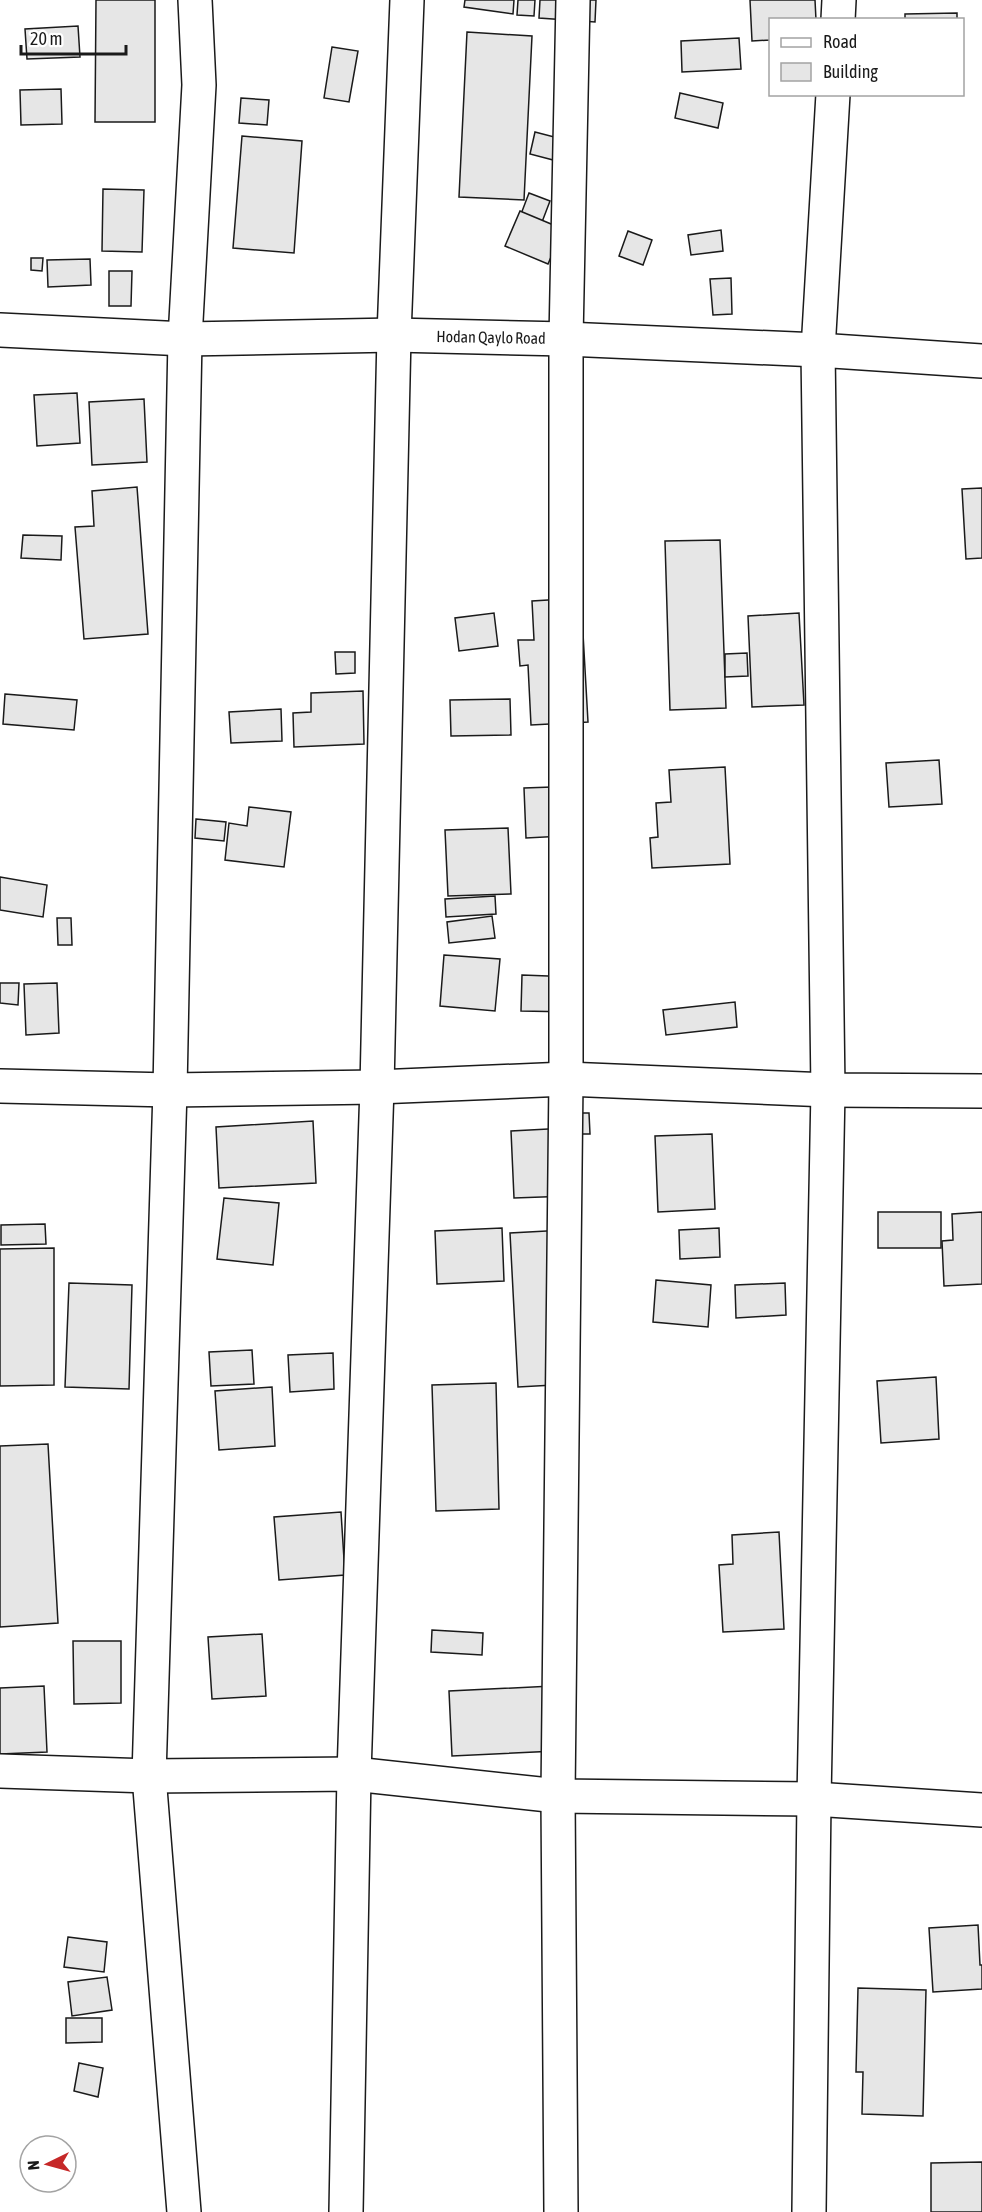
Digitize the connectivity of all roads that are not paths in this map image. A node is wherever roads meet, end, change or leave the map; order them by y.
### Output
1 (195, 0) edge
2 (406, 0) edge
3 (573, 0) edge
4 (839, 0) edge
5 (838, 18) edge
6 (833, 96) edge
7 (0, 330) edge
8 (394, 335) junction
9 (184, 339) junction
10 (566, 339) junction
11 (818, 350) junction
12 (982, 361) edge
13 (566, 1079) junction
14 (0, 1086) edge
15 (377, 1087) junction
16 (170, 1090) junction
17 (828, 1090) junction
18 (982, 1091) edge
19 (0, 1771) edge
20 (354, 1774) junction
21 (149, 1776) junction
22 (558, 1796) junction
23 (814, 1799) junction
24 (982, 1810) edge
25 (184, 2212) edge
26 (346, 2212) edge
27 (561, 2212) edge
28 (809, 2212) edge

1 - 9 street
2 - 8 street
3 - 10 street
4 - 5 street
6 - 11 street
7 - 9 street, Hodan Qaylo Road
8 - 9 street, Hodan Qaylo Road
8 - 10 street, Hodan Qaylo Road
8 - 15 street
9 - 16 street
10 - 11 street, Hodan Qaylo Road
10 - 13 street
11 - 12 street, Hodan Qaylo Road
11 - 17 street
13 - 15 street
13 - 17 street
13 - 22 street
14 - 16 street
15 - 16 street
15 - 20 street
16 - 21 street
17 - 18 street
17 - 23 street
19 - 21 street
20 - 21 street
20 - 22 street
20 - 26 street
21 - 25 street
22 - 23 street
22 - 27 street
23 - 24 street
23 - 28 street

